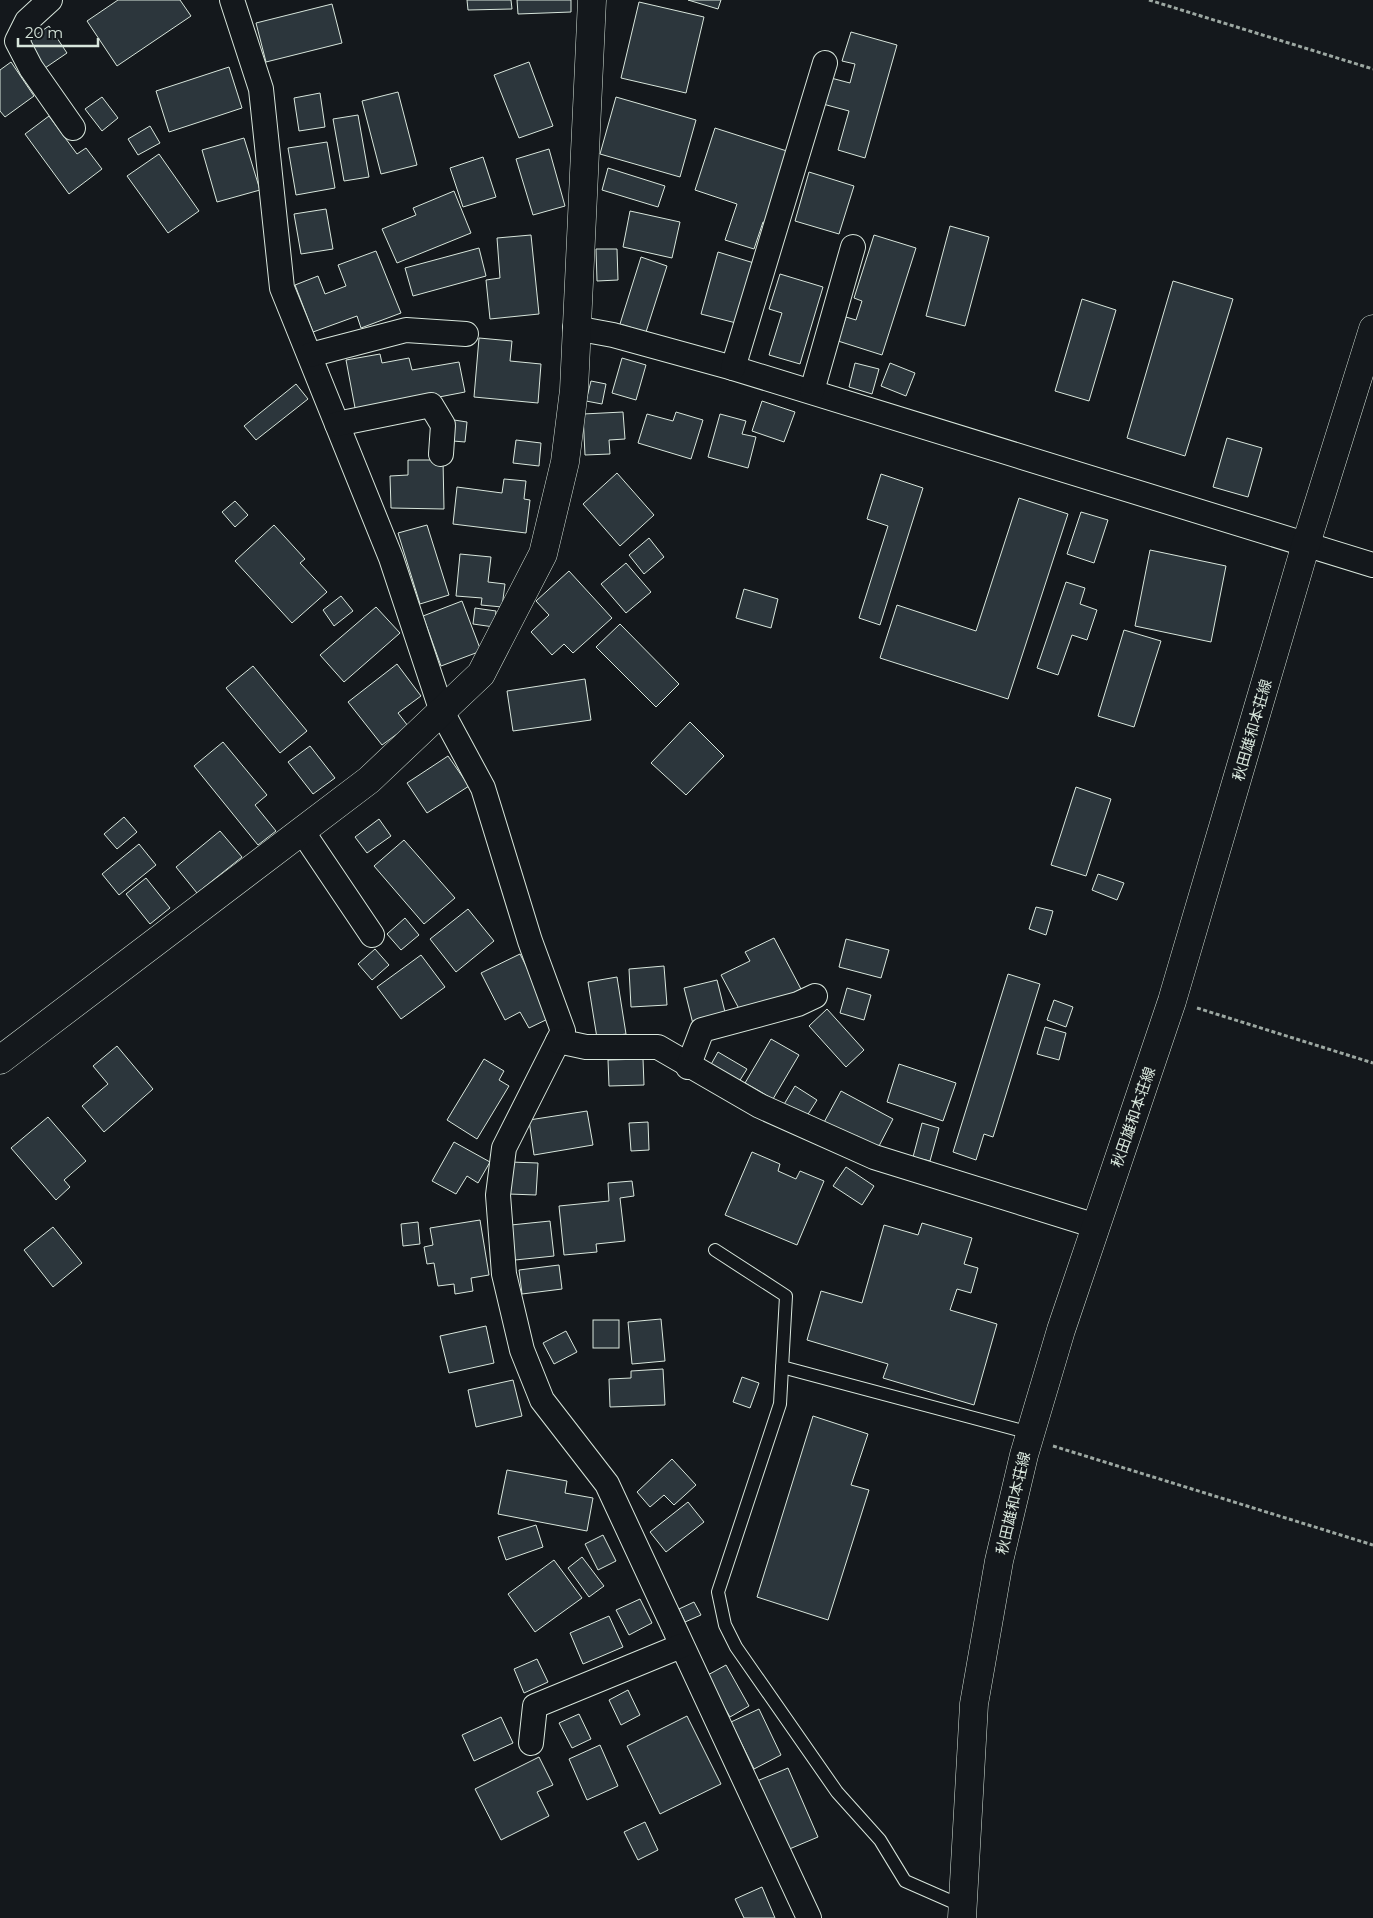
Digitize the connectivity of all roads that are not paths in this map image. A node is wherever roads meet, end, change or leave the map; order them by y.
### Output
1 (50, 0) edge
2 (232, 0) edge
3 (592, 0) edge
4 (825, 63) dead end
5 (73, 128) dead end
6 (853, 247) dead end
7 (575, 328) junction
8 (1373, 329) edge
9 (466, 334) dead end
10 (310, 355) junction
11 (733, 368) junction
12 (812, 391) junction
13 (337, 424) junction
14 (441, 454) dead end
15 (1306, 544) junction
16 (1373, 565) edge
17 (442, 712) junction
18 (302, 831) junction
19 (372, 935) dead end
20 (815, 996) dead end
21 (558, 1041) junction
22 (0, 1060) edge
23 (688, 1067) junction
24 (1096, 1226) junction
25 (715, 1250) dead end
26 (782, 1367) junction
27 (1030, 1436) junction
28 (681, 1646) junction
29 (531, 1743) dead end
30 (962, 1912) edge
31 (810, 1918) edge

1 - 5 street
2 - 10 street
3 - 7 main road
4 - 11 street
6 - 12 street
7 - 11 street
7 - 17 main road
8 - 15 main road, 秋田雄和本荘線
9 - 10 street
10 - 13 street
11 - 12 street
12 - 15 street
13 - 14 street
13 - 17 street
15 - 16 street
15 - 24 main road, 秋田雄和本荘線
17 - 18 main road
17 - 21 street
18 - 19 street
18 - 22 main road
20 - 23 street
21 - 23 street
21 - 28 street
23 - 24 street
24 - 27 main road, 秋田雄和本荘線
25 - 26 lane
26 - 27 lane
26 - 30 lane
27 - 30 main road, 秋田雄和本荘線
28 - 29 street
28 - 31 street

